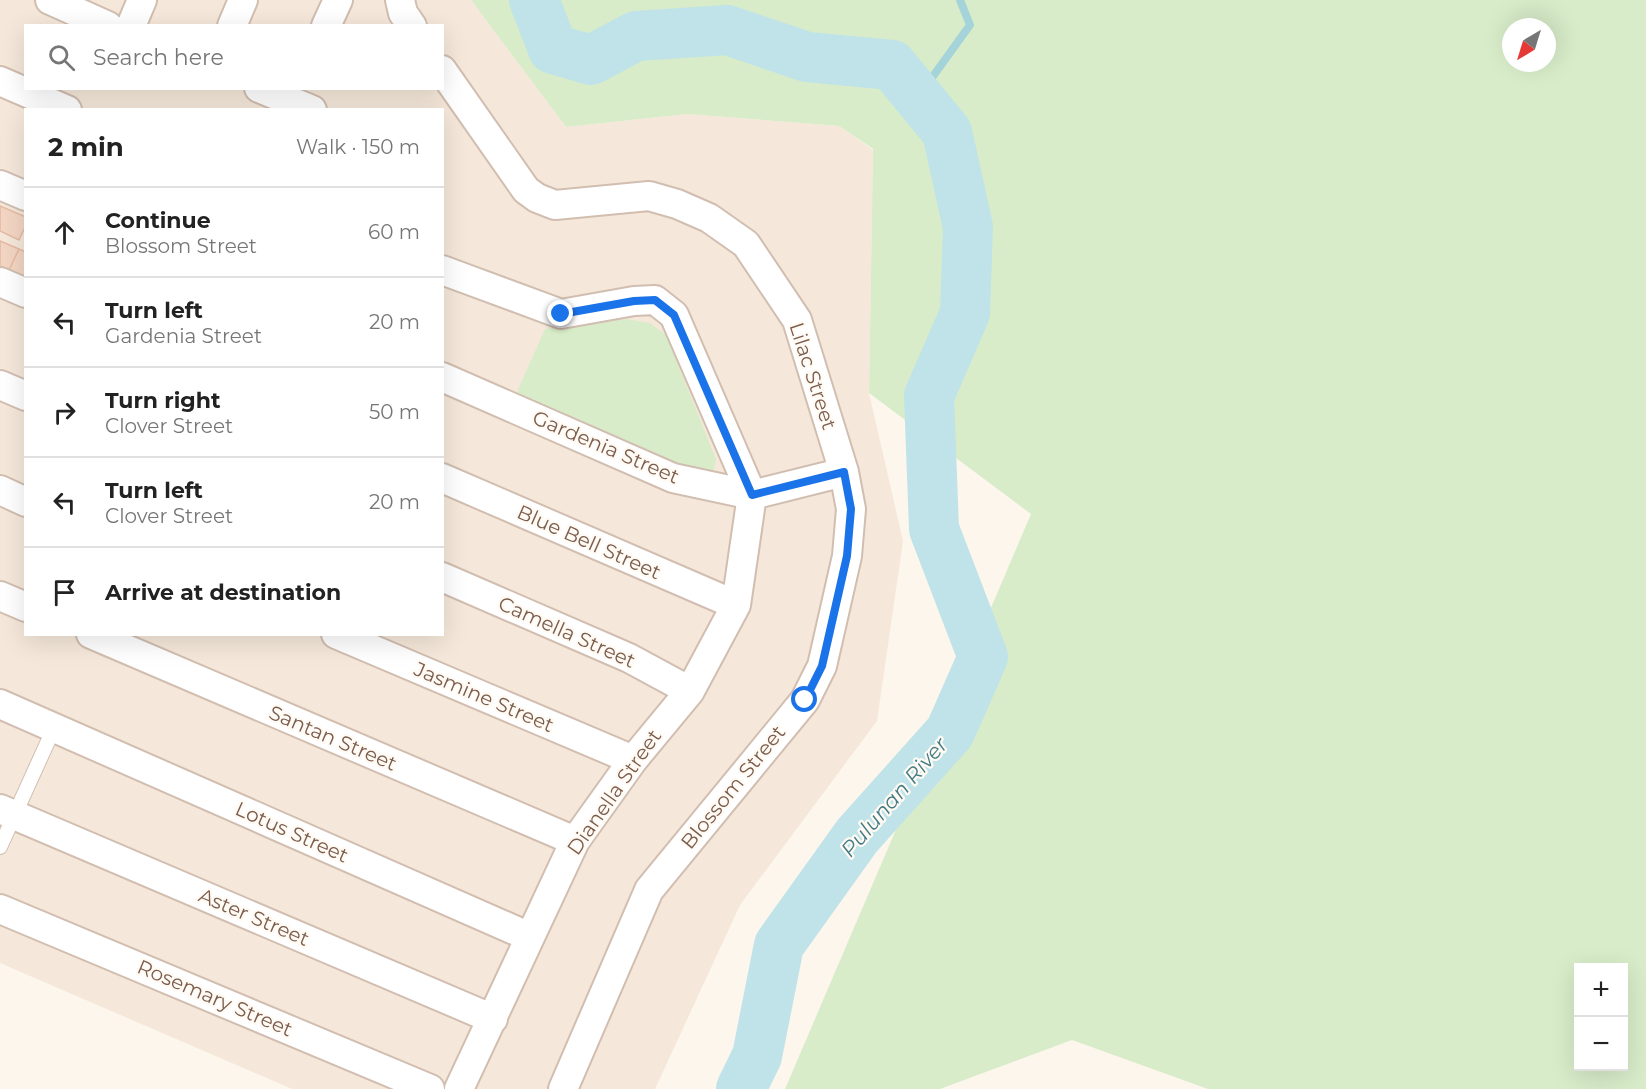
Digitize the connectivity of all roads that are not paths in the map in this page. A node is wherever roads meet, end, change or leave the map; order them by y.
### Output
1 (50, 0) edge
2 (142, 0) edge
3 (243, 0) edge
4 (338, 0) edge
5 (400, 0) edge
6 (104, 24) edge
7 (132, 24) edge
8 (233, 24) edge
9 (327, 24) edge
10 (411, 24) edge
11 (444, 73) edge
12 (0, 81) edge
13 (266, 90) edge
14 (299, 100) edge
15 (62, 108) edge
16 (0, 185) edge
17 (24, 195) edge
18 (444, 271) edge
19 (0, 282) edge
20 (24, 292) edge
21 (444, 378) edge
22 (0, 385) edge
23 (24, 395) edge
24 (844, 472) junction
25 (444, 479) edge
26 (0, 490) edge
27 (752, 495) junction
28 (24, 500) edge
29 (444, 578) edge
30 (0, 596) edge
31 (736, 605) junction
32 (24, 606) edge
33 (96, 636) edge
34 (341, 636) edge
35 (690, 691) junction
36 (0, 704) edge
37 (54, 728) junction
38 (633, 760) junction
39 (7, 812) edge
40 (575, 840) junction
41 (0, 848) edge
42 (0, 909) edge
43 (530, 937) junction
44 (493, 1019) junction
45 (430, 1089) edge
46 (459, 1089) edge
47 (563, 1089) edge

1 - 6 street
2 - 7 street
3 - 8 street
4 - 9 street
5 - 10 street
11 - 24 street, Lilac Street
12 - 15 street
13 - 14 street
16 - 17 street
18 - 27 street
19 - 20 street
21 - 27 street, Gardenia Street
22 - 23 street
24 - 27 street, Gardenia Street
24 - 47 street, Blossom Street
25 - 31 street, Blue Bell Street
26 - 28 street
27 - 31 street, Dianella Street
29 - 35 street, Camella Street
30 - 32 street
31 - 35 street, Dianella Street
33 - 40 street, Santan Street
34 - 38 street, Jasmine Street
35 - 38 street, Dianella Street
36 - 37 street, Lotus Street
37 - 39 lane
37 - 43 street, Lotus Street
38 - 40 street, Dianella Street
39 - 41 lane
39 - 44 street, Aster Street
40 - 43 street, Dianella Street
42 - 45 street, Rosemary Street
43 - 44 street, Dianella Street
44 - 46 street, Dianella Street

